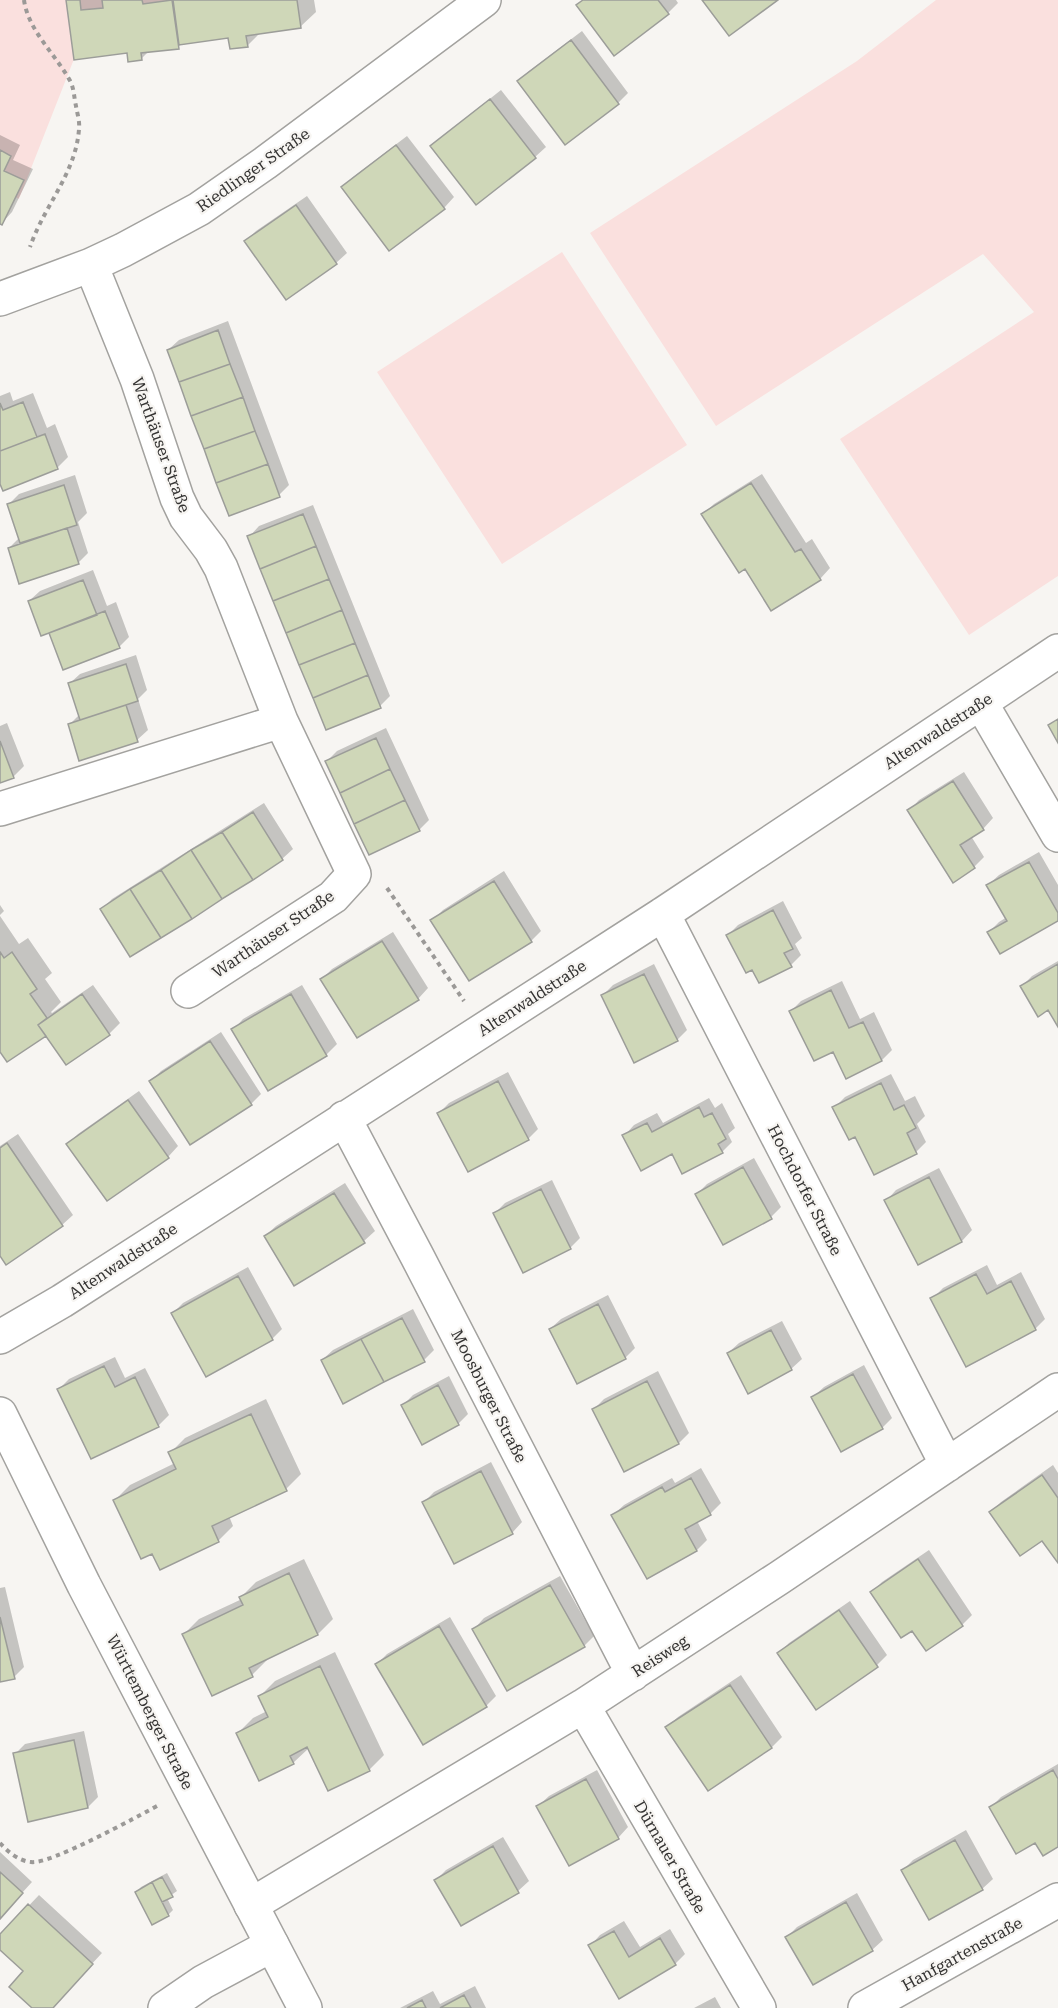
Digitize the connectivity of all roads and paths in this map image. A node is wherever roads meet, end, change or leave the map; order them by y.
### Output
1 (24, 0) edge
2 (484, 0) edge
3 (91, 265) junction
4 (35, 287) junction
5 (0, 299) edge
6 (1058, 651) edge
7 (981, 703) junction
8 (281, 721) junction
9 (0, 809) edge
10 (1058, 835) edge
11 (354, 874) junction
12 (663, 914) junction
13 (188, 991) dead end
14 (483, 1029) junction
15 (344, 1118) junction
16 (0, 1337) edge
17 (1058, 1390) edge
18 (0, 1414) edge
19 (947, 1465) junction
20 (633, 1674) junction
21 (582, 1706) junction
22 (189, 1790) junction
23 (0, 1843) edge
24 (1058, 1900) edge
25 (251, 1905) junction
26 (272, 1946) junction
27 (165, 2008) edge
28 (305, 2008) edge
29 (759, 2008) edge
30 (865, 2008) edge

1 - 4 path
2 - 3 street, Riedlinger Straße
3 - 4 street, Riedlinger Straße
3 - 8 street, Warthäuser Straße
4 - 5 street, Riedlinger Straße
6 - 7 street, Altenwaldstraße
7 - 10 street
7 - 12 street, Altenwaldstraße
8 - 9 street
8 - 11 street, Warthäuser Straße
11 - 13 street, Warthäuser Straße
11 - 14 path
12 - 14 street, Altenwaldstraße
12 - 19 street, Hochdorfer Straße
14 - 15 street, Altenwaldstraße
15 - 16 street, Altenwaldstraße
15 - 20 street, Moosburger Straße
17 - 19 street, Reisweg
18 - 22 street, Württemberger Straße
19 - 20 street, Reisweg
20 - 21 street, Reisweg
21 - 25 street, Reisweg
21 - 29 street, Dürnauer Straße
22 - 23 path
22 - 25 street, Württemberger Straße
24 - 30 street, Hanfgartenstraße
25 - 26 street, Württemberger Straße
26 - 27 street
26 - 28 street, Württemberger Straße

